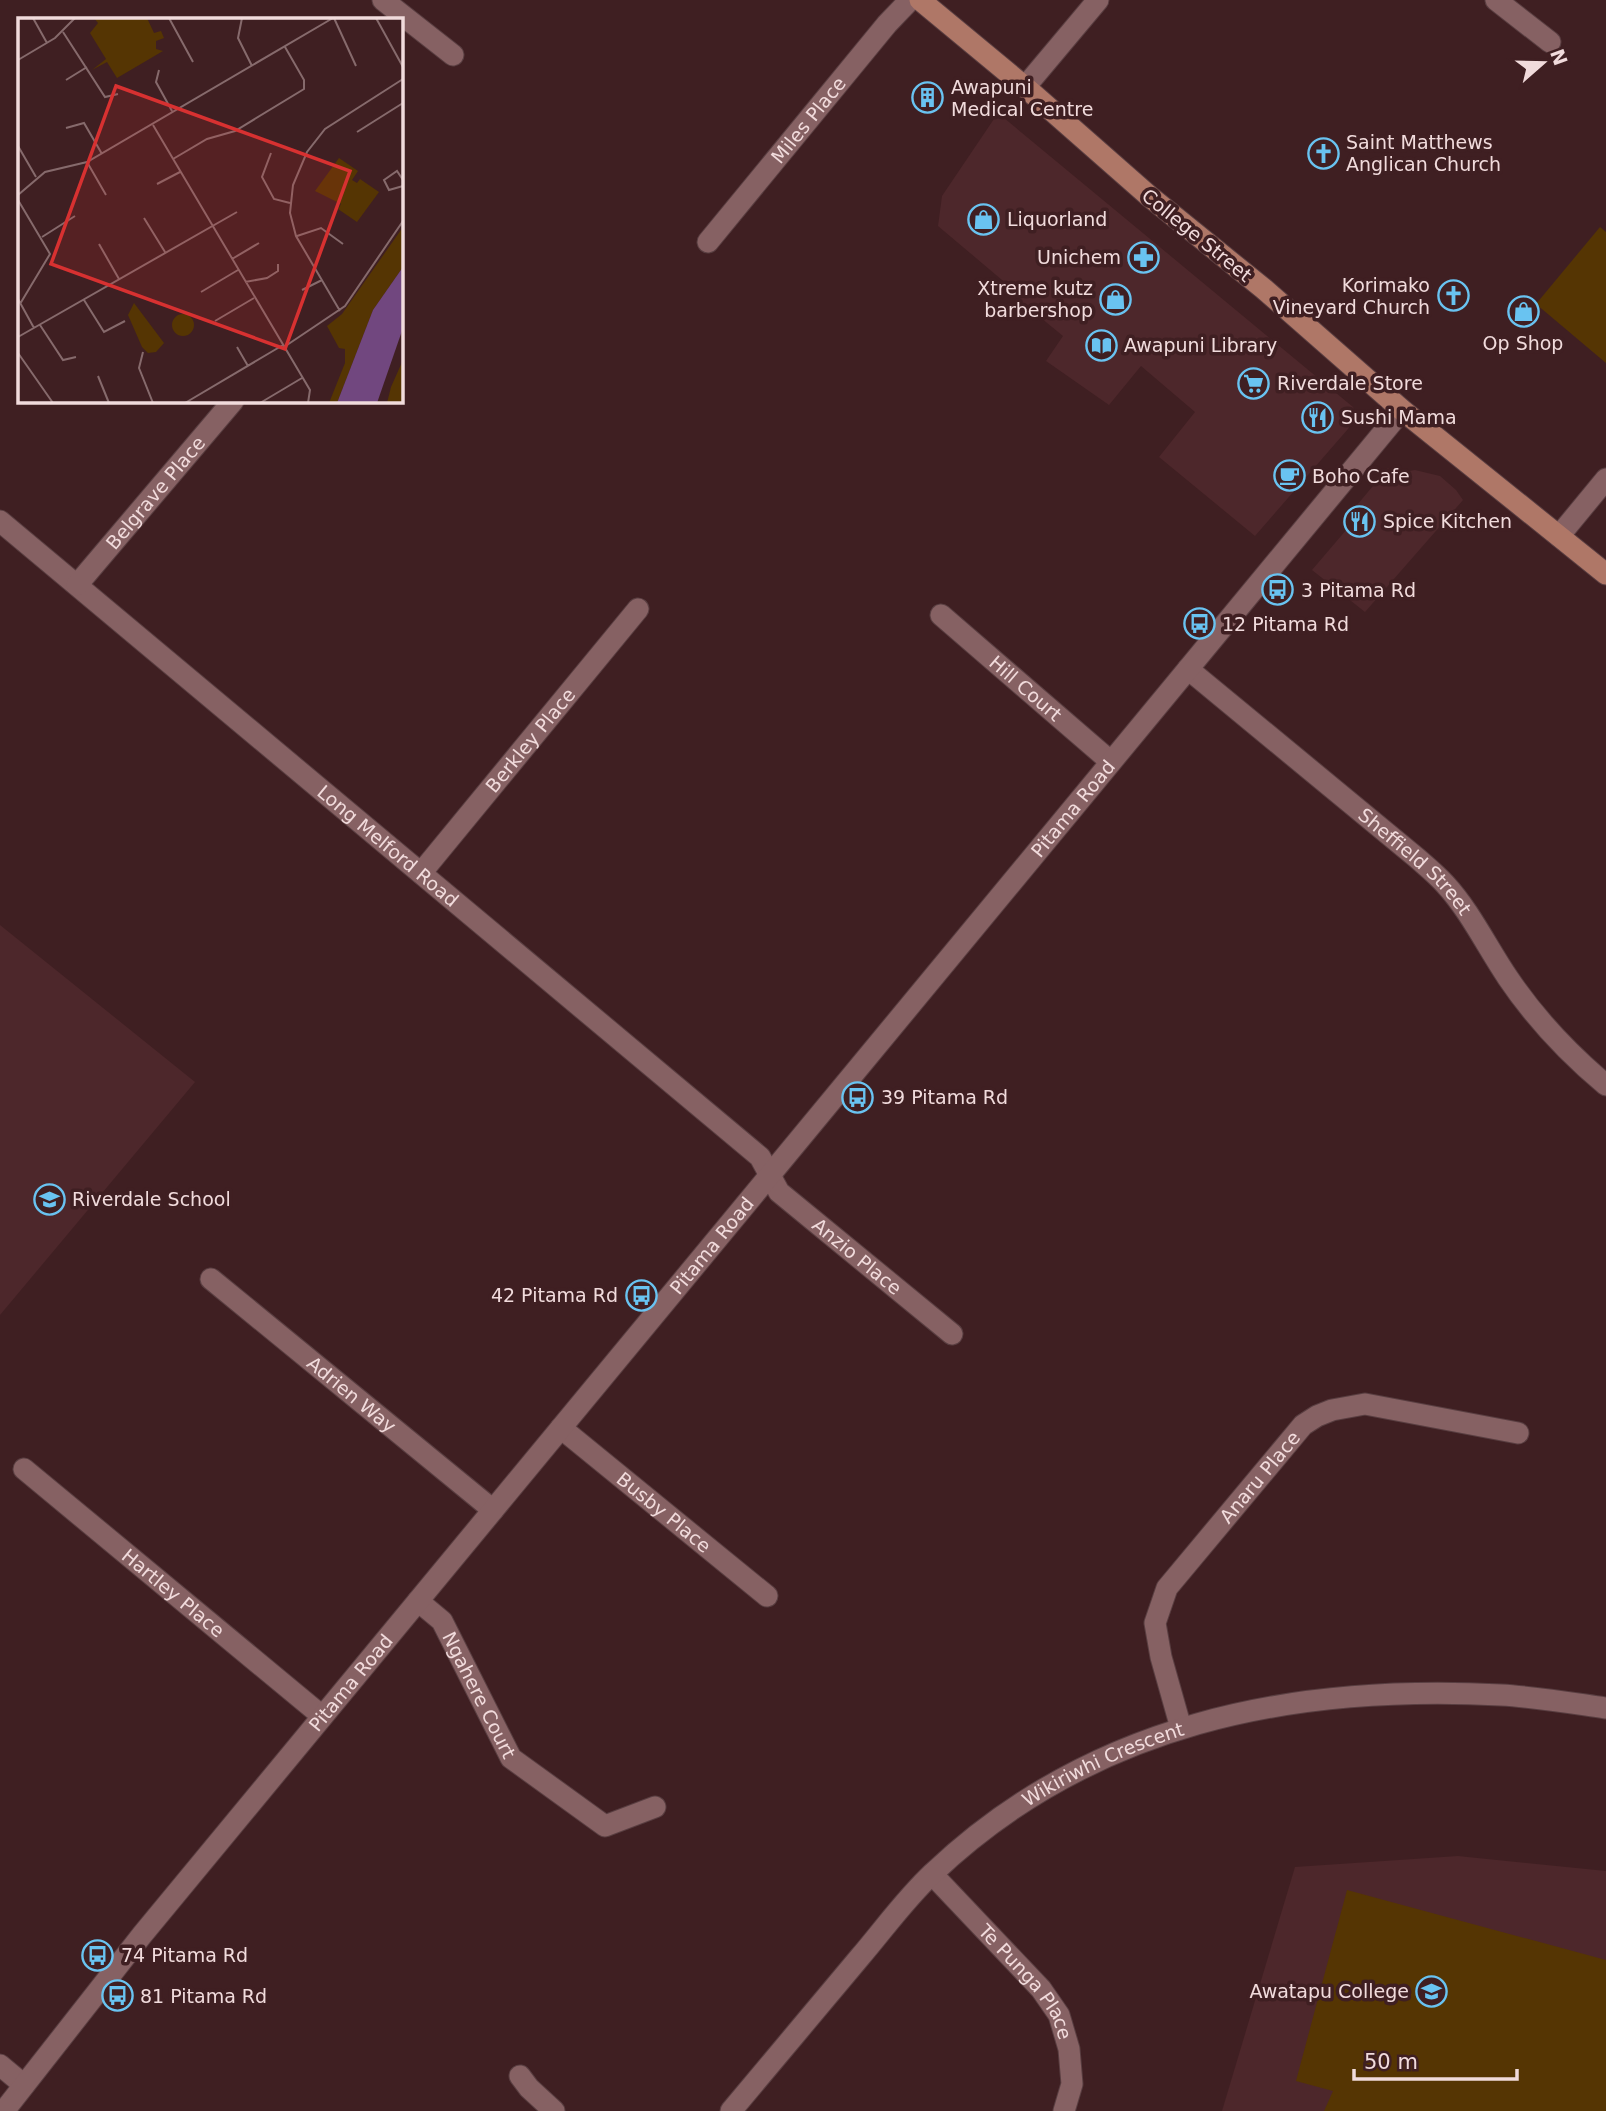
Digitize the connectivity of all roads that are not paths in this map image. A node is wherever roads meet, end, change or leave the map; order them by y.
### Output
1 (383, 0) edge
2 (910, 0) edge
3 (920, 0) edge
4 (1098, 0) edge
5 (1496, 0) edge
6 (1550, 42) dead end
7 (453, 55) dead end
8 (1025, 87) junction
9 (708, 242) dead end
10 (232, 402) edge
11 (1402, 410) junction
12 (1606, 479) edge
13 (0, 521) edge
14 (1559, 536) junction
15 (1606, 574) edge
16 (77, 585) junction
17 (638, 609) dead end
18 (941, 615) dead end
19 (1188, 669) junction
20 (1110, 761) junction
21 (421, 873) junction
22 (1606, 1085) edge
23 (769, 1174) junction
24 (211, 1279) dead end
25 (952, 1334) dead end
26 (561, 1428) junction
27 (1518, 1433) dead end
28 (24, 1469) dead end
29 (493, 1510) junction
30 (767, 1597) dead end
31 (418, 1601) junction
32 (1606, 1708) edge
33 (322, 1716) junction
34 (1181, 1728) junction
35 (655, 1807) dead end
36 (932, 1874) junction
37 (0, 2065) edge
38 (520, 2076) dead end
39 (18, 2101) edge
40 (554, 2111) edge
41 (731, 2111) edge
42 (1064, 2111) edge

1 - 7 street
2 - 9 street, Miles Place
3 - 8 main road, College Street
4 - 8 street
5 - 6 street
8 - 11 main road, College Street
10 - 16 street, Belgrave Place
11 - 14 main road, College Street
11 - 19 street, Pitama Road
12 - 14 street
13 - 16 street, Long Melford Road
14 - 15 main road, College Street
16 - 21 street, Long Melford Road
17 - 21 street, Berkley Place
18 - 20 street, Hill Court
19 - 20 street, Pitama Road
19 - 22 street, Sheffield Street
20 - 23 street, Pitama Road
21 - 23 street, Long Melford Road
23 - 25 street, Anzio Place
23 - 26 street, Pitama Road
24 - 29 street, Adrien Way
26 - 29 street, Pitama Road
26 - 30 street, Busby Place
27 - 34 street, Anaru Place
28 - 33 street, Hartley Place
29 - 31 street, Pitama Road
31 - 33 street, Pitama Road
31 - 35 street, Ngahere Court
32 - 34 street, Wikiriwhi Crescent
33 - 39 street, Pitama Road
34 - 36 street, Wikiriwhi Crescent
36 - 41 street, Wikiriwhi Crescent
36 - 42 street, Te Punga Place
37 - 39 street
38 - 40 street

